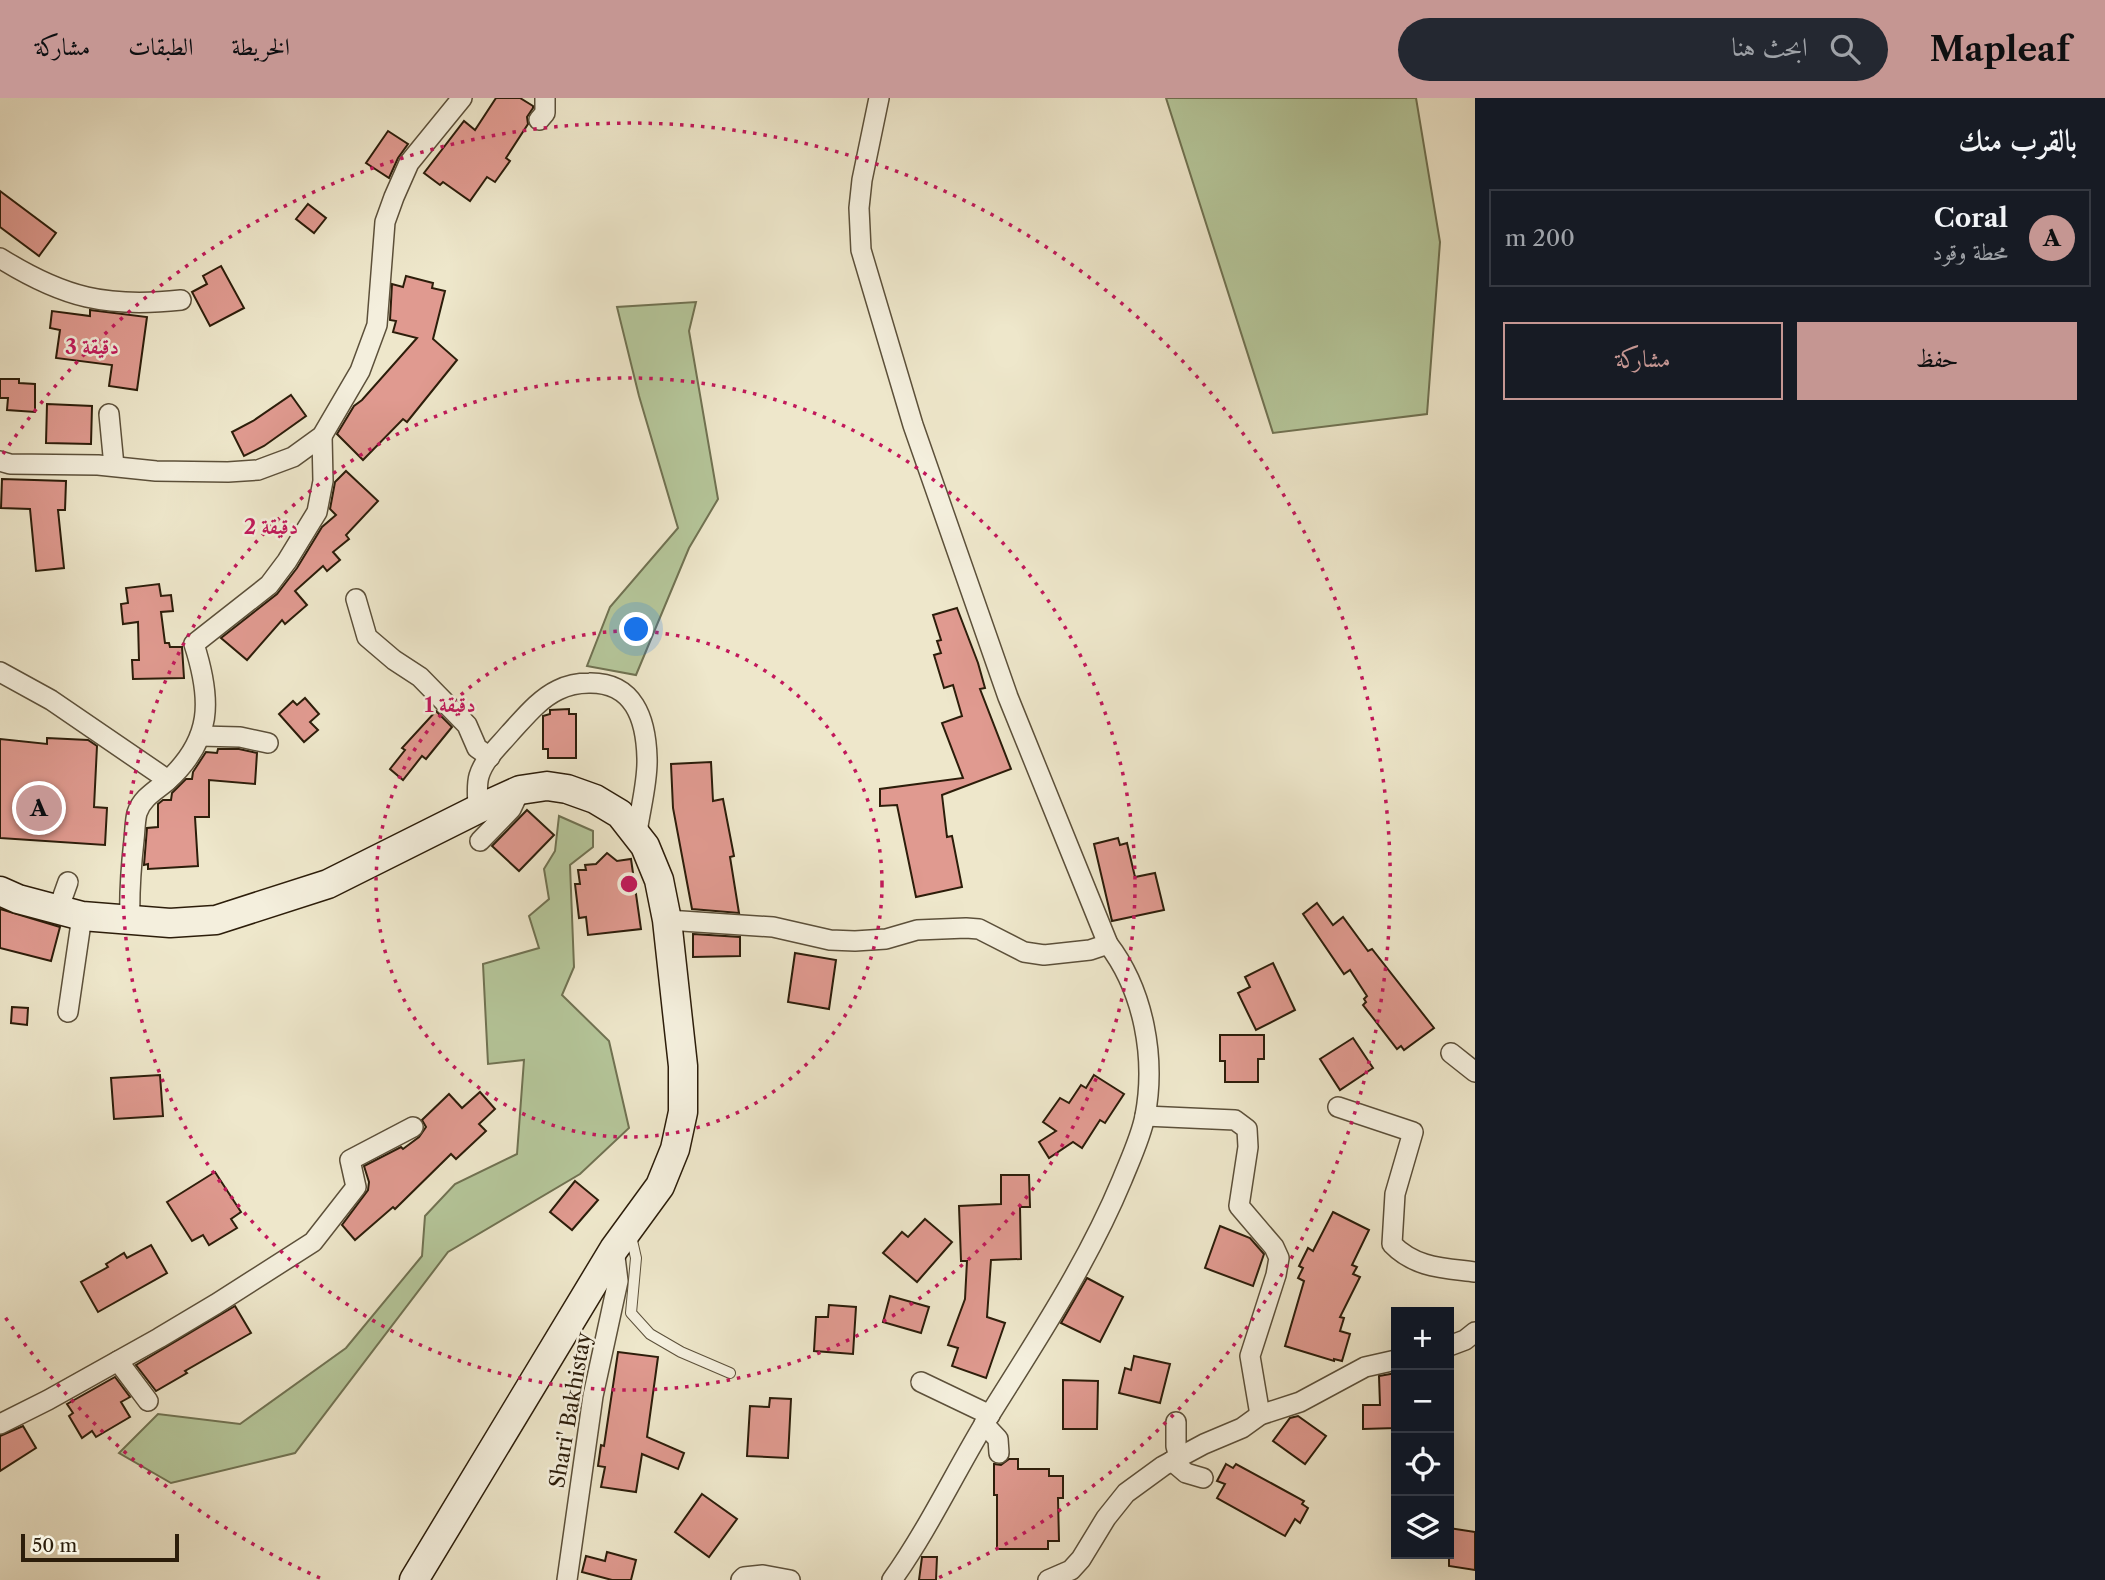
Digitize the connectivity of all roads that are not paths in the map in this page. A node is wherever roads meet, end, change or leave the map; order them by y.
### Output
1 (462, 98) edge
2 (545, 98) edge
3 (879, 98) edge
4 (539, 120) dead end
5 (0, 258) edge
6 (181, 300) dead end
7 (108, 414) dead end
8 (322, 436) junction
9 (0, 461) edge
10 (114, 466) junction
11 (356, 599) dead end
12 (0, 672) edge
13 (200, 736) junction
14 (268, 743) dead end
15 (489, 757) junction
16 (168, 780) junction
17 (520, 790) junction
18 (478, 809) junction
19 (637, 832) junction
20 (480, 841) dead end
21 (68, 882) dead end
22 (0, 891) edge
23 (70, 913) junction
24 (667, 920) junction
25 (130, 921) junction
26 (1108, 944) junction
27 (68, 1012) dead end
28 (1451, 1053) dead end
29 (1475, 1072) edge
30 (1339, 1107) dead end
31 (1145, 1116) junction
32 (413, 1127) dead end
33 (622, 1239) junction
34 (1475, 1272) edge
35 (1475, 1332) edge
36 (1454, 1344) edge
37 (118, 1361) junction
38 (1391, 1361) edge
39 (730, 1373) dead end
40 (921, 1382) dead end
41 (148, 1401) dead end
42 (1260, 1415) junction
43 (987, 1420) junction
44 (1176, 1422) dead end
45 (0, 1423) edge
46 (999, 1453) dead end
47 (1176, 1459) junction
48 (1203, 1478) dead end
49 (414, 1580) edge
50 (567, 1580) edge
51 (741, 1580) edge
52 (790, 1580) edge
53 (892, 1580) edge
54 (1048, 1580) edge

1 - 8 street
2 - 4 street
3 - 26 street
5 - 6 street
7 - 10 street
8 - 10 street
8 - 13 street
9 - 10 street
11 - 15 street
12 - 16 street
13 - 14 street
13 - 16 street
15 - 18 street
15 - 19 street
16 - 25 street
17 - 18 main road
17 - 19 main road
17 - 20 street
18 - 25 main road
19 - 24 main road
21 - 23 street
22 - 23 main road
23 - 25 main road
23 - 27 street
24 - 26 street
24 - 33 main road
26 - 31 street
28 - 29 street
30 - 34 street
31 - 42 street
31 - 43 street
32 - 37 street
33 - 39 lane
33 - 49 main road
33 - 50 street, Shari' Bakhistay
35 - 36 street
37 - 41 street
37 - 45 street
38 - 42 street
40 - 43 street
42 - 47 street
43 - 46 street
43 - 53 street
44 - 47 street
47 - 48 street
47 - 54 street
51 - 52 street

